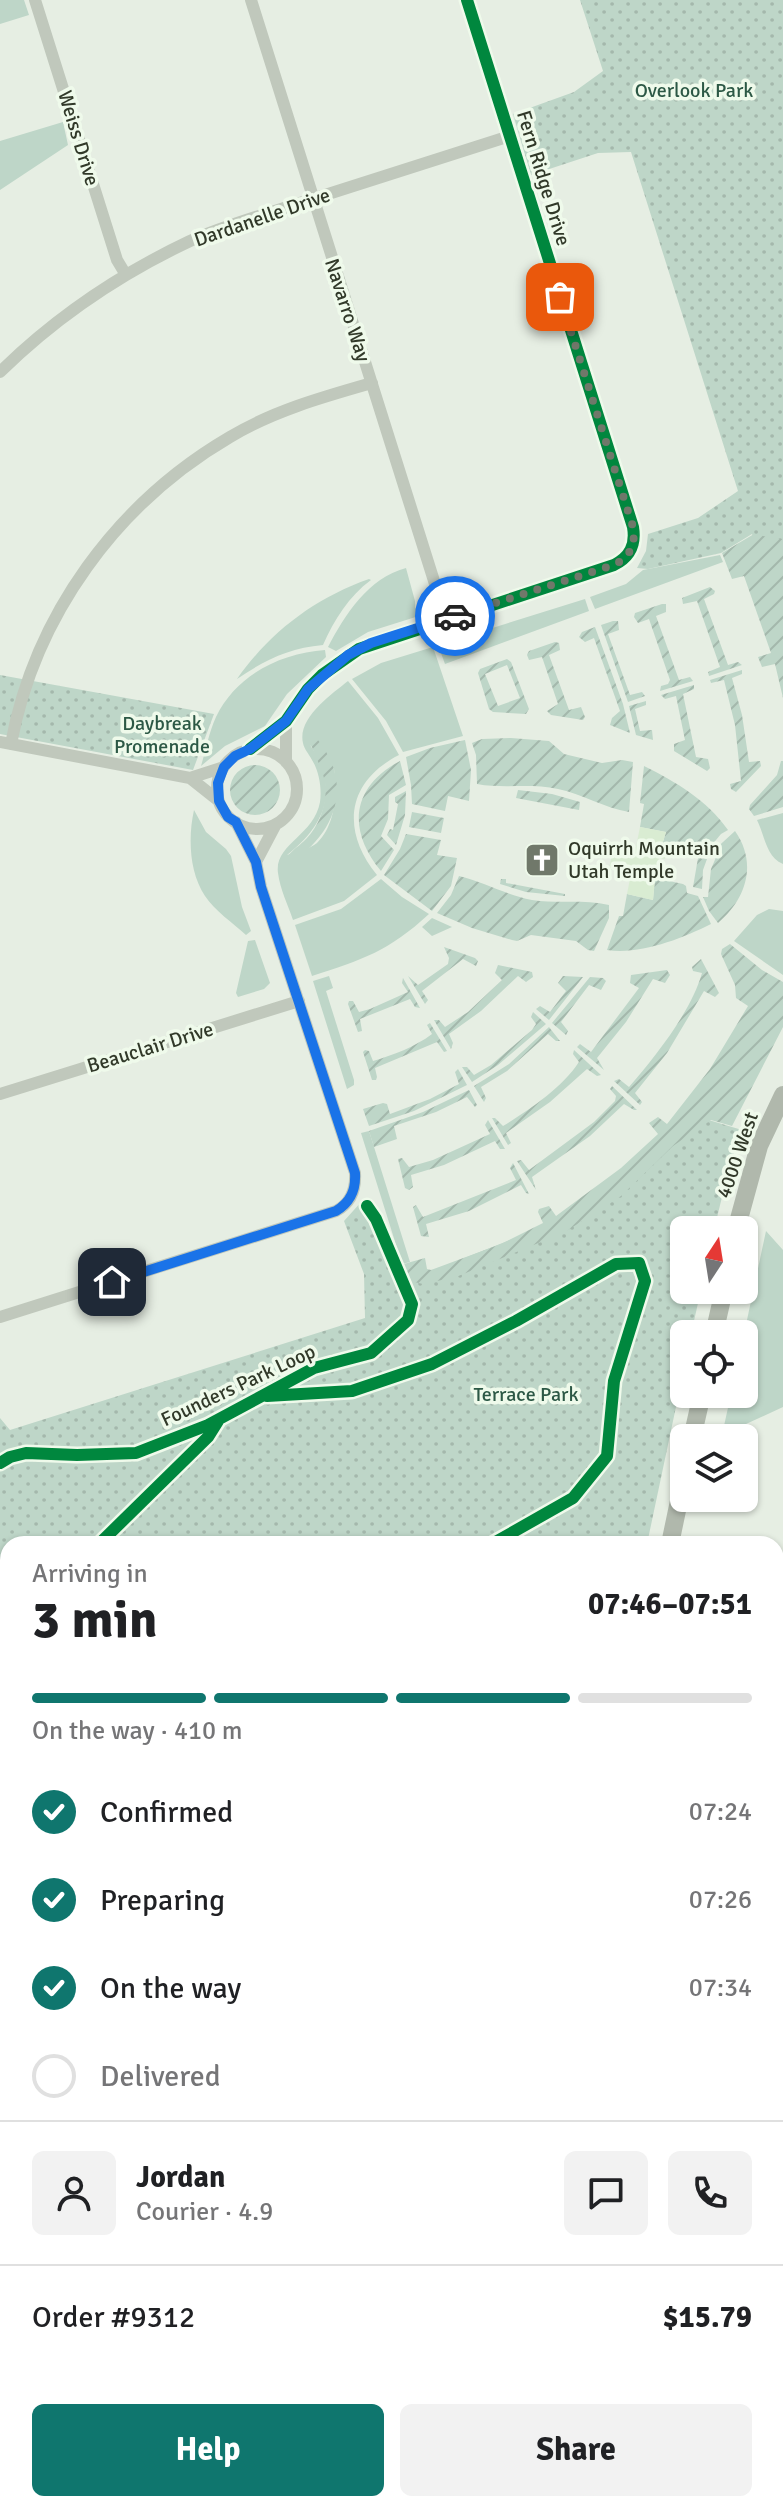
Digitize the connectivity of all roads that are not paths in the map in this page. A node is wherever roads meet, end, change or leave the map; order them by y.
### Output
1 (35, 0) edge
2 (251, 0) edge
3 (467, 0) edge
4 (510, 136) junction
5 (313, 199) junction
6 (126, 275) junction
7 (0, 372) edge
8 (372, 383) junction
9 (446, 619) junction
10 (286, 721) junction
11 (6, 743) edge
12 (250, 749) junction
13 (286, 762) junction
14 (224, 767) junction
15 (190, 778) junction
16 (219, 801) junction
17 (236, 822) junction
18 (276, 824) junction
19 (256, 862) junction
20 (299, 1001) junction
21 (0, 1094) edge
22 (783, 1095) edge
23 (740, 1216) edge
24 (0, 1317) edge
25 (677, 1512) edge
26 (672, 1536) edge

1 - 6 street, Weiss Drive
2 - 5 street, Navarro Way
3 - 4 street, Fern Ridge Drive
4 - 5 street, Dardanelle Drive
4 - 9 street, Fern Ridge Drive
5 - 6 street, Dardanelle Drive
5 - 8 street, Navarro Way
6 - 7 street, Dardanelle Drive
8 - 9 street, Navarro Way
8 - 11 street
9 - 10 street
10 - 12 street
10 - 13 street
11 - 15 street
12 - 13 street
12 - 14 street
13 - 18 street
14 - 15 street
14 - 16 street
15 - 16 street
16 - 17 street
17 - 18 street
17 - 19 street
18 - 19 street
19 - 20 street
20 - 21 street, Beauclair Drive
20 - 24 street
22 - 23 main road, 4000 West
25 - 26 main road

